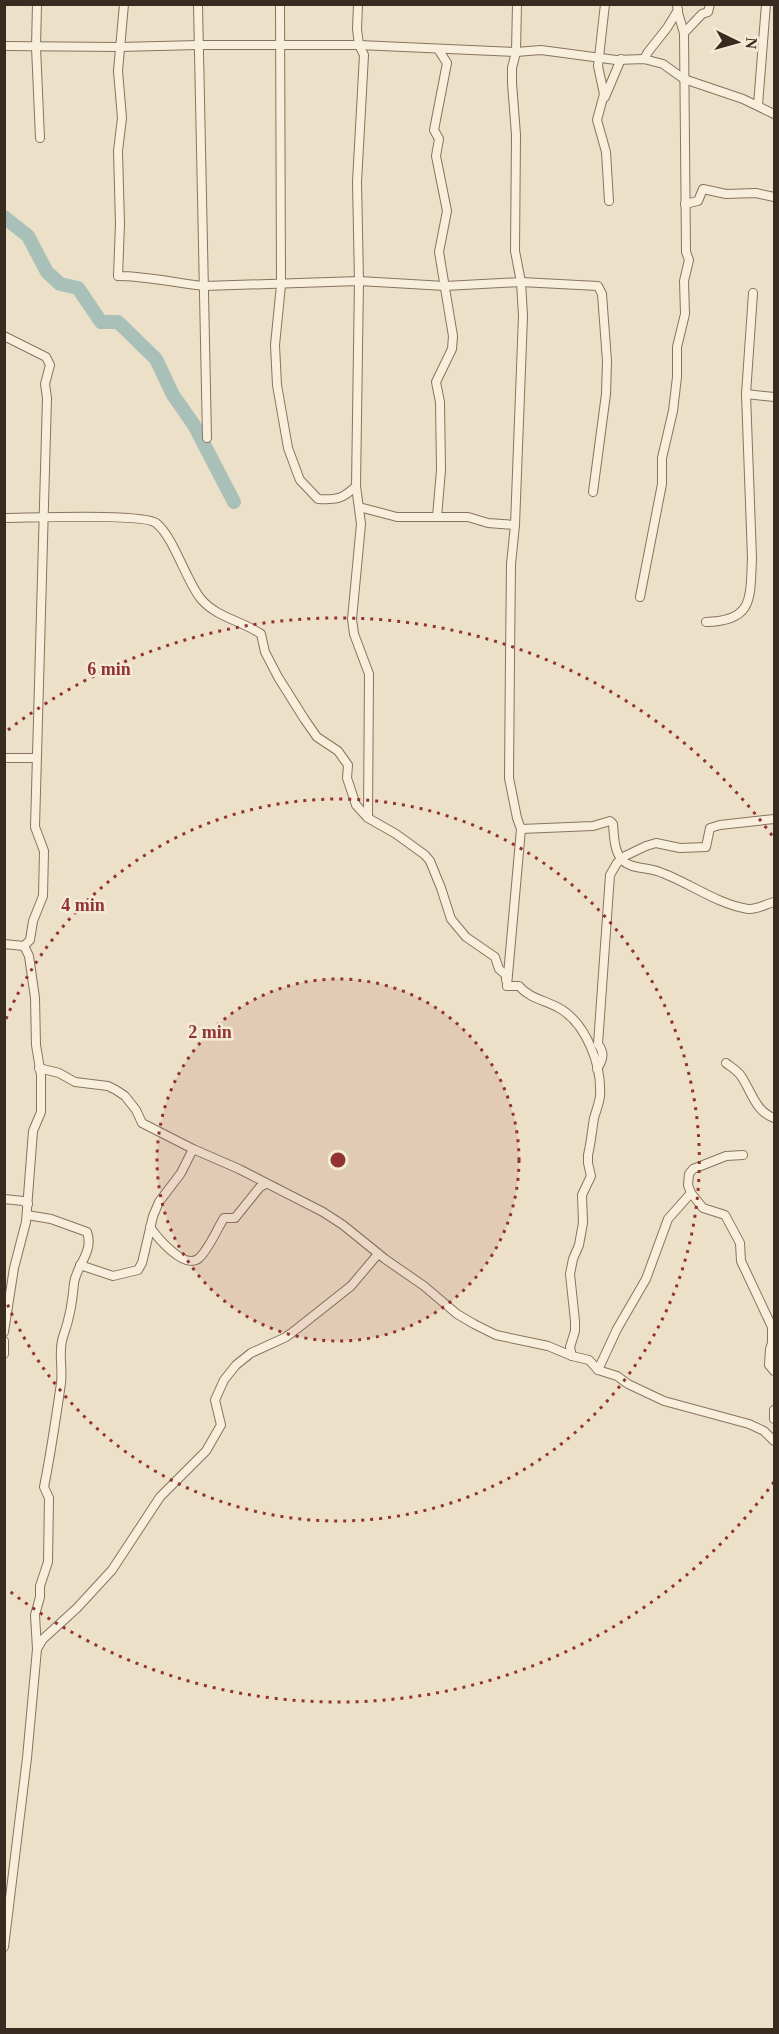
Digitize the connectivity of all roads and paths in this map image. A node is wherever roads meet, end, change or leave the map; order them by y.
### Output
1 (37, 4) edge
2 (124, 4) edge
3 (198, 4) edge
4 (280, 4) edge
5 (358, 4) edge
6 (517, 4) edge
7 (605, 4) edge
8 (710, 4) edge
9 (766, 4) edge
10 (678, 7) edge
11 (684, 33) junction
12 (198, 45) junction
13 (359, 45) junction
14 (4, 46) edge
15 (281, 46) junction
16 (36, 47) junction
17 (119, 47) junction
18 (438, 49) junction
19 (516, 52) junction
20 (599, 56) junction
21 (621, 59) junction
22 (644, 60) junction
23 (684, 79) junction
24 (603, 100) junction
25 (758, 105) junction
26 (774, 114) edge
27 (40, 138) dead end
28 (774, 197) edge
29 (609, 201) dead end
30 (685, 204) junction
31 (359, 281) junction
32 (521, 282) junction
33 (281, 285) junction
34 (204, 286) junction
35 (445, 286) junction
36 (753, 293) dead end
37 (4, 336) edge
38 (746, 394) junction
39 (774, 397) edge
40 (207, 438) dead end
41 (356, 486) junction
42 (592, 492) dead end
43 (359, 507) junction
44 (437, 517) junction
45 (4, 518) edge
46 (43, 518) junction
47 (515, 525) junction
48 (640, 597) dead end
49 (706, 622) dead end
50 (4, 758) edge
51 (36, 758) junction
52 (368, 818) junction
53 (774, 819) edge
54 (521, 829) junction
55 (622, 859) junction
56 (774, 902) edge
57 (4, 944) edge
58 (24, 946) junction
59 (507, 986) junction
60 (726, 1063) dead end
61 (39, 1068) junction
62 (597, 1069) junction
63 (774, 1118) edge
64 (193, 1149) junction
65 (743, 1155) dead end
66 (266, 1184) junction
67 (691, 1193) junction
68 (4, 1199) edge
69 (28, 1204) junction
70 (27, 1215) junction
71 (150, 1227) junction
72 (378, 1254) junction
73 (80, 1265) junction
74 (7, 1300) edge
75 (4, 1332) edge
76 (4, 1341) edge
77 (4, 1354) edge
78 (572, 1356) junction
79 (598, 1370) junction
80 (774, 1371) edge
81 (774, 1410) edge
82 (774, 1419) edge
83 (773, 1435) edge
84 (37, 1648) junction
85 (4, 1947) edge

1 - 16 street
2 - 17 street
3 - 12 street
4 - 15 street
5 - 13 street
6 - 19 street
7 - 20 street
8 - 11 street
9 - 25 street
10 - 11 street
10 - 22 street
11 - 23 street
12 - 15 street
12 - 17 street
12 - 34 street
13 - 15 street
13 - 18 street
13 - 31 street
14 - 16 street
15 - 33 street
16 - 17 street
16 - 27 street
17 - 34 street
18 - 19 street
18 - 35 street
19 - 20 street
19 - 32 street
20 - 21 street
20 - 24 street
21 - 22 street
21 - 24 street
22 - 23 street
23 - 25 street
23 - 30 street
24 - 29 street
25 - 26 street
28 - 30 street
30 - 48 street
31 - 33 street
31 - 35 street
31 - 41 street
32 - 35 street
32 - 42 street
32 - 47 street
33 - 34 street
33 - 41 street
34 - 40 street
35 - 44 street
36 - 38 street
37 - 46 street
38 - 39 street
38 - 49 street
41 - 43 street
43 - 44 street
43 - 52 street
44 - 47 street
45 - 46 street
46 - 51 street
46 - 52 street
47 - 54 street
50 - 51 street
51 - 58 street
52 - 59 street
53 - 55 street
54 - 55 street
54 - 59 street
55 - 56 street
55 - 62 street
57 - 58 street
58 - 61 street
59 - 62 street
60 - 63 street
61 - 64 street
61 - 69 street
62 - 78 street
64 - 66 street
64 - 71 street
65 - 67 street
66 - 71 street
66 - 72 street
67 - 79 street
67 - 80 street
68 - 69 street
69 - 70 street
70 - 73 street
70 - 74 street
71 - 73 street
72 - 78 street
72 - 84 street
73 - 84 street
74 - 75 street
76 - 77 street
78 - 79 street
79 - 83 street
81 - 82 street
84 - 85 street

